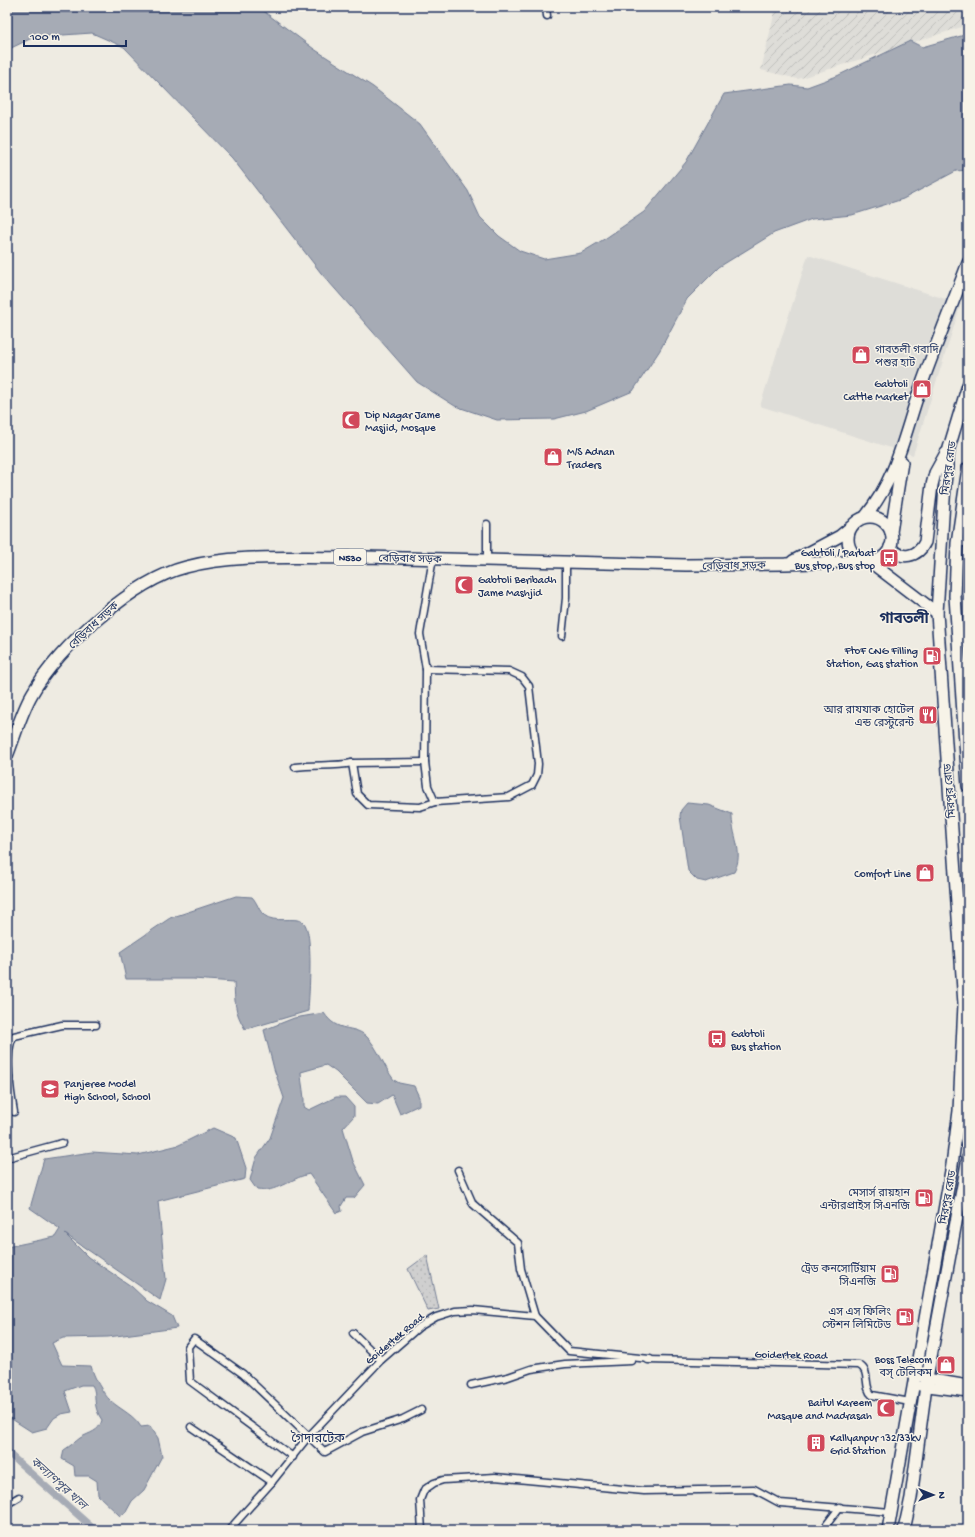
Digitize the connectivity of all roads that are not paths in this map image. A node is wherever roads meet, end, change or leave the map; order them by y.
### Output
1 (546, 7) edge
2 (547, 16) dead end
3 (968, 264) edge
4 (968, 281) edge
5 (968, 381) edge
6 (968, 385) edge
7 (949, 448) junction
8 (968, 468) edge
9 (865, 517) junction
10 (487, 524) dead end
11 (851, 527) junction
12 (890, 532) junction
13 (963, 543) edge
14 (890, 547) junction
15 (433, 558) junction
16 (487, 559) junction
17 (865, 560) junction
18 (566, 563) junction
19 (785, 564) junction
20 (937, 613) junction
21 (562, 636) dead end
22 (426, 669) junction
23 (965, 688) edge
24 (7, 756) edge
25 (425, 762) junction
26 (352, 763) junction
27 (295, 767) dead end
28 (968, 786) edge
29 (435, 802) junction
30 (96, 1025) dead end
31 (8, 1067) edge
32 (14, 1112) dead end
33 (62, 1143) dead end
34 (7, 1158) edge
35 (968, 1158) edge
36 (458, 1170) dead end
37 (967, 1175) edge
38 (535, 1316) junction
39 (353, 1333) dead end
40 (381, 1360) junction
41 (650, 1360) junction
42 (914, 1381) junction
43 (926, 1382) junction
44 (471, 1385) dead end
45 (968, 1385) edge
46 (968, 1392) edge
47 (910, 1402) junction
48 (421, 1410) dead end
49 (191, 1427) dead end
50 (308, 1437) junction
51 (293, 1457) junction
52 (272, 1482) junction
53 (19, 1497) dead end
54 (7, 1504) edge
55 (840, 1507) junction
56 (892, 1512) junction
57 (229, 1530) edge
58 (422, 1530) edge
59 (826, 1530) edge
60 (888, 1530) edge
61 (904, 1530) edge

1 - 2 street
3 - 9 highway
4 - 12 highway
5 - 6 highway, মিরপুর রোড
6 - 7 highway, মিরপুর রোড
7 - 14 highway
7 - 20 highway, মিরপুর রোড
8 - 13 highway, মিরপুর রোড
9 - 11 highway
9 - 12 highway
10 - 16 street
11 - 17 highway
11 - 19 highway, বেড়িবাধ সড়ক
12 - 14 highway
13 - 23 highway, মিরপুর রোড
14 - 17 highway
15 - 16 highway, বেড়িবাধ সড়ক / N530
15 - 22 street
15 - 24 highway, বেড়িবাধ সড়ক / N530
16 - 18 highway, বেড়িবাধ সড়ক / N530
17 - 19 highway, বেড়িবাধ সড়ক
17 - 20 highway
18 - 19 highway, বেড়িবাধ সড়ক / N530
18 - 21 street
20 - 42 highway, মিরপুর রোড
22 - 25 street
22 - 29 street
23 - 28 highway, মিরপুর রোড
25 - 26 street
25 - 29 street
26 - 27 street
26 - 29 street
30 - 31 street
31 - 32 street
33 - 34 street
35 - 37 highway, মিরপুর রোড
36 - 38 street
37 - 43 highway, মিরপুর রোড
38 - 40 street, Goidertek Road
38 - 41 street, Goidertek Road
39 - 40 street
40 - 50 street, Goidertek Road
41 - 44 street, Goidertek Road
41 - 47 street, Goidertek Road
42 - 43 main road
42 - 47 highway, মিরপুর রোড
43 - 45 main road
43 - 46 main road
43 - 61 highway, মিরপুর রোড
47 - 56 highway, মিরপুর রোড
48 - 50 street
49 - 52 street
50 - 51 street, Goidertek Road
50 - 51 street
51 - 52 street, Goidertek Road
52 - 57 street, Goidertek Road
53 - 54 street
55 - 56 street
55 - 58 street
55 - 59 street
56 - 60 highway, মিরপুর রোড

